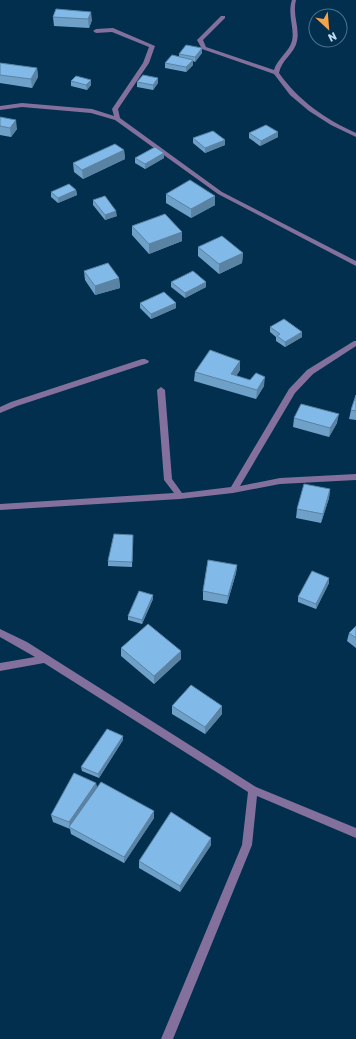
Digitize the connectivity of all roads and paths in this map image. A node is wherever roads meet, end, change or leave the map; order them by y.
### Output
1 (294, 0) edge
2 (223, 17) dead end
3 (96, 31) dead end
4 (276, 73) junction
5 (0, 108) edge
6 (117, 119) junction
7 (356, 135) edge
8 (356, 264) edge
9 (356, 343) edge
10 (145, 361) dead end
11 (161, 390) dead end
12 (0, 410) edge
13 (356, 477) edge
14 (233, 490) junction
15 (180, 496) junction
16 (0, 507) edge
17 (0, 633) edge
18 (44, 659) junction
19 (0, 667) edge
20 (253, 790) junction
21 (356, 833) edge
22 (167, 1039) edge

1 - 4 street
2 - 4 street
3 - 6 street
4 - 7 street
5 - 6 street
6 - 8 street
9 - 14 street
10 - 12 street
11 - 15 street
13 - 14 street
14 - 15 street
15 - 16 street
17 - 18 street
18 - 19 street
18 - 20 street
20 - 21 street
20 - 22 street

